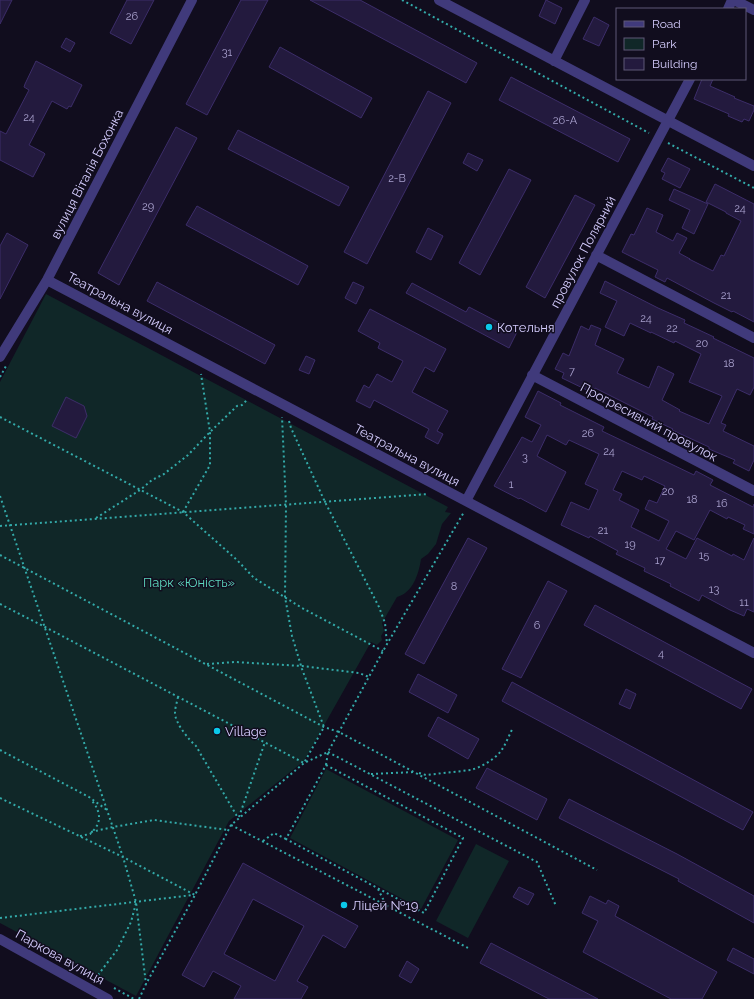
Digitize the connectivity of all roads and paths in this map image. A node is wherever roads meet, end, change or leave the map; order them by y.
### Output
1 (192, 0) edge
2 (402, 0) edge
3 (439, 0) edge
4 (585, 0) edge
5 (733, 0) edge
6 (754, 10) edge
7 (554, 61) junction
8 (689, 80) edge
9 (667, 120) junction
10 (658, 138) junction
11 (754, 166) edge
12 (754, 188) edge
13 (596, 254) junction
14 (48, 280) junction
15 (754, 338) edge
16 (0, 357) edge
17 (201, 374) dead end
18 (532, 375) junction
19 (248, 399) dead end
20 (0, 417) edge
21 (282, 417) dead end
22 (289, 421) dead end
23 (210, 432) junction
24 (441, 488) junction
25 (140, 490) junction
26 (754, 492) edge
27 (0, 496) edge
28 (466, 501) junction
29 (325, 502) junction
30 (286, 505) junction
31 (183, 512) junction
32 (464, 512) dead end
33 (95, 519) junction
34 (10, 525) junction
35 (0, 526) edge
36 (0, 555) edge
37 (25, 568) junction
38 (285, 597) junction
39 (0, 604) edge
40 (45, 627) junction
41 (387, 644) junction
42 (383, 652) junction
43 (754, 653) edge
44 (206, 664) junction
45 (302, 666) junction
46 (369, 677) junction
47 (178, 697) junction
48 (324, 727) junction
49 (513, 728) dead end
50 (339, 732) junction
51 (265, 742) junction
52 (0, 750) edge
53 (328, 752) junction
54 (304, 763) junction
55 (326, 765) junction
56 (416, 772) junction
57 (370, 774) junction
58 (89, 797) junction
59 (0, 798) edge
60 (107, 811) junction
61 (238, 818) junction
62 (231, 825) junction
63 (113, 827) junction
64 (228, 830) junction
65 (91, 832) junction
66 (79, 836) junction
67 (286, 839) junction
68 (262, 841) junction
69 (123, 857) junction
70 (597, 870) dead end
71 (378, 888) junction
72 (195, 895) junction
73 (136, 902) junction
74 (386, 906) junction
75 (556, 906) dead end
76 (0, 918) edge
77 (0, 939) edge
78 (470, 949) dead end
79 (95, 979) dead end
80 (146, 984) junction
81 (108, 999) edge
82 (139, 999) edge

1 - 14 street, вулиця Віталія Бохонка
2 - 10 path
3 - 7 street
4 - 7 street
5 - 6 street
7 - 9 street
8 - 9 street, провулок Полярний
9 - 10 street, провулок Полярний
9 - 11 street
10 - 12 path
10 - 13 street, провулок Полярний
13 - 15 street
13 - 18 street, провулок Полярний
14 - 16 street, вулиця Віталія Бохонка
14 - 24 street, Театральна вулиця
17 - 23 path
18 - 26 street, Прогресивний провулок
18 - 28 street, провулок Полярний
19 - 23 path
20 - 25 path
21 - 30 path
22 - 29 path
23 - 25 path
23 - 31 path
24 - 28 street, Театральна вулиця
24 - 29 path
25 - 31 path
25 - 33 path
27 - 34 path
28 - 43 street, Театральна вулиця
29 - 30 path
29 - 41 path
30 - 31 path
30 - 38 path
31 - 33 path
31 - 38 path
32 - 41 path
33 - 34 path
34 - 35 path
34 - 37 path
36 - 37 path
37 - 40 path
37 - 44 path
38 - 42 path
38 - 45 path
39 - 40 path
40 - 47 path
40 - 60 path
41 - 42 path
42 - 46 path
44 - 45 path
44 - 48 path
45 - 46 path
45 - 48 path
46 - 50 path
47 - 51 path
47 - 61 path
48 - 50 path
48 - 54 path
49 - 56 path
50 - 53 path
50 - 56 path
51 - 54 path
51 - 61 path
52 - 58 path
53 - 54 path
53 - 55 path
53 - 57 path
54 - 61 path
55 - 67 path
55 - 71 path
56 - 57 path
56 - 70 path
57 - 75 path
58 - 60 path
58 - 65 path
59 - 66 path
60 - 63 path
61 - 62 path
62 - 64 path
62 - 68 path
63 - 64 path
63 - 65 path
63 - 69 path
64 - 72 path
65 - 66 path
66 - 69 path
67 - 68 path
67 - 71 path
68 - 74 path
69 - 72 path
69 - 73 path
71 - 74 path
72 - 73 path
72 - 80 path
73 - 76 path
73 - 79 path
73 - 80 path
74 - 78 path
77 - 81 street, Паркова вулиця
80 - 82 path

